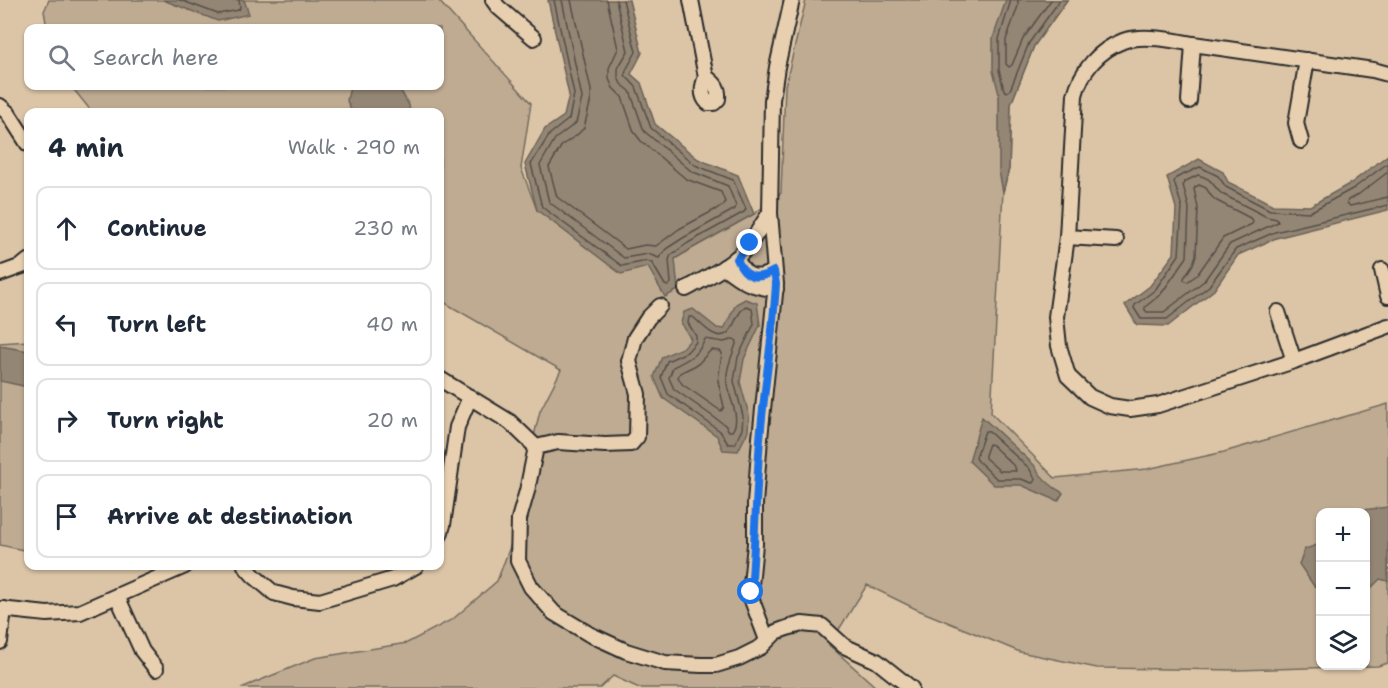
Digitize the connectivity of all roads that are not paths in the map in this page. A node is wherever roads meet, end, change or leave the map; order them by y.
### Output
1 (493, 0) edge
2 (692, 0) edge
3 (792, 0) edge
4 (534, 38) dead end
5 (1193, 44) junction
6 (1307, 60) junction
7 (1388, 74) edge
8 (706, 77) dead end
9 (1190, 101) dead end
10 (0, 106) edge
11 (24, 138) edge
12 (1301, 141) dead end
13 (770, 213) junction
14 (1067, 237) junction
15 (1116, 240) dead end
16 (737, 259) junction
17 (24, 264) edge
18 (724, 267) junction
19 (1382, 270) dead end
20 (774, 271) junction
21 (0, 274) edge
22 (686, 289) dead end
23 (776, 289) junction
24 (1388, 296) edge
25 (660, 306) dead end
26 (1278, 312) dead end
27 (1388, 326) edge
28 (1294, 361) junction
29 (444, 381) edge
30 (470, 397) junction
31 (536, 447) junction
32 (444, 518) edge
33 (176, 570) edge
34 (249, 570) edge
35 (409, 570) edge
36 (117, 596) junction
37 (2, 609) edge
38 (767, 640) junction
39 (0, 642) edge
40 (156, 669) dead end
41 (911, 688) edge

1 - 4 street
2 - 8 street
3 - 13 street
5 - 6 street
5 - 9 street
5 - 14 street
6 - 7 street
6 - 12 street
10 - 11 street
13 - 16 street
13 - 20 street
14 - 15 street
14 - 28 street
16 - 18 street
16 - 20 street
17 - 21 street
18 - 22 street
18 - 23 street
19 - 24 street
20 - 23 street
23 - 38 street
25 - 31 street
26 - 28 street
27 - 28 street
29 - 30 street
30 - 31 street
30 - 32 street
31 - 38 street
33 - 36 street
34 - 35 street
36 - 37 street
36 - 40 street
37 - 39 street
38 - 41 street

